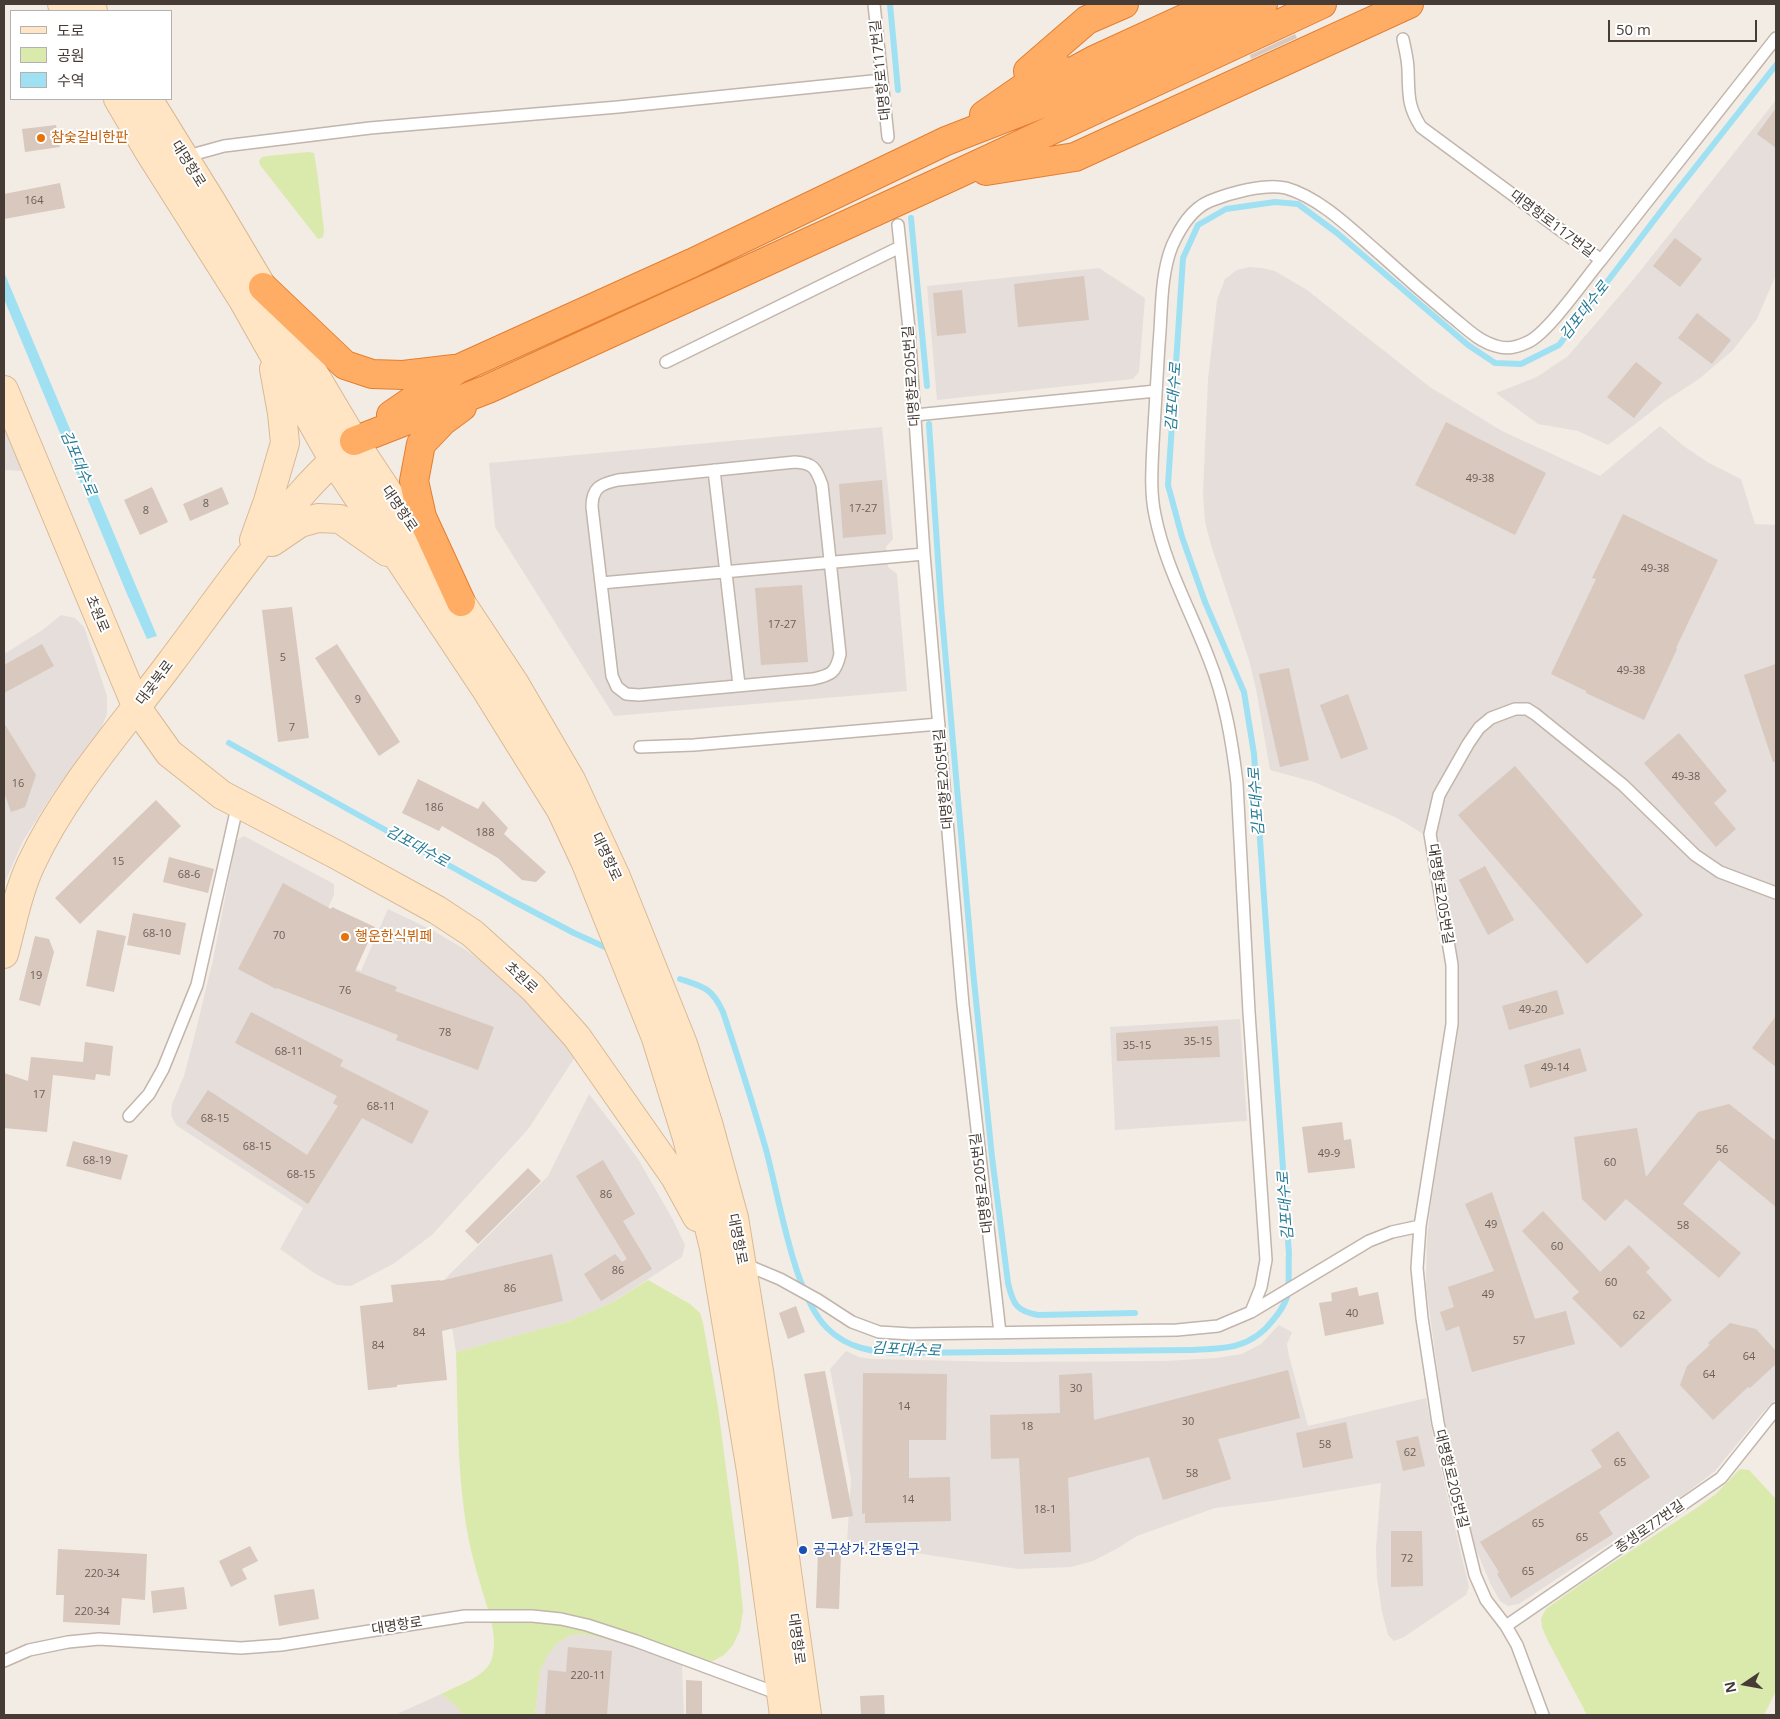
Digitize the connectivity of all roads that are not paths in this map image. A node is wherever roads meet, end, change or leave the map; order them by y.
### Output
1 (874, 4) edge
2 (1124, 4) edge
3 (1172, 4) edge
4 (1216, 4) edge
5 (1263, 4) edge
6 (1322, 4) edge
7 (1364, 4) edge
8 (1409, 4) edge
9 (1776, 38) edge
10 (1403, 39) dead end
11 (882, 80) junction
12 (119, 100) edge
13 (149, 100) edge
14 (888, 137) dead end
15 (946, 141) junction
16 (184, 157) junction
17 (955, 175) junction
18 (898, 225) dead end
19 (900, 247) junction
20 (1601, 260) junction
21 (253, 294) junction
22 (666, 362) dead end
23 (458, 369) junction
24 (488, 389) junction
25 (4, 390) edge
26 (1156, 391) junction
27 (915, 415) junction
28 (354, 441) junction
29 (334, 461) junction
30 (714, 470) junction
31 (924, 554) junction
32 (248, 558) junction
33 (398, 559) junction
34 (830, 561) junction
35 (725, 571) junction
36 (601, 583) junction
37 (460, 602) junction
38 (739, 685) junction
39 (137, 708) junction
40 (939, 724) junction
41 (640, 747) dead end
42 (238, 803) junction
43 (1776, 894) edge
44 (4, 954) edge
45 (129, 1116) dead end
46 (687, 1138) junction
47 (650, 1141) junction
48 (1420, 1226) junction
49 (714, 1248) junction
50 (742, 1264) junction
51 (1251, 1312) junction
52 (1000, 1333) junction
53 (1776, 1409) edge
54 (1506, 1626) junction
55 (4, 1661) edge
56 (782, 1705) edge
57 (807, 1715) edge
58 (1543, 1715) edge

1 - 11 lane, 대명항로117번길
2 - 15 highway
3 - 15 highway
4 - 15 highway
5 - 15 highway
6 - 17 highway
7 - 17 highway
8 - 17 highway
9 - 20 lane, 대명항로117번길
10 - 20 lane, 대명항로117번길
11 - 14 lane, 대명항로117번길
11 - 16 lane
12 - 21 main road, 대명항로
13 - 16 main road, 대명항로
15 - 23 highway
16 - 21 main road, 대명항로
17 - 24 highway
18 - 19 lane, 대명항로205번길
19 - 22 lane
19 - 27 lane, 대명항로205번길
20 - 26 lane
21 - 23 highway
21 - 28 main road, 대명항로
21 - 29 main road, 대명항로
21 - 32 main road
23 - 28 highway
24 - 28 highway
24 - 37 highway
25 - 39 main road, 초원로
26 - 27 lane
26 - 51 lane
27 - 31 lane, 대명항로205번길
28 - 29 main road, 대곶북로
28 - 37 main road, 대명항로
29 - 32 main road, 대곶북로
29 - 33 main road, 대명항로
30 - 34 lane
30 - 35 lane
30 - 36 lane
31 - 34 lane
31 - 40 lane, 대명항로205번길
32 - 33 main road
32 - 39 main road, 대곶북로
33 - 46 main road, 대명항로
34 - 35 lane
34 - 38 lane
35 - 36 lane
35 - 38 lane
36 - 38 lane
37 - 50 main road, 대명항로
39 - 42 main road, 초원로
39 - 44 main road, 대곶북로
40 - 41 lane
40 - 52 lane, 대명항로205번길
42 - 45 lane
42 - 47 main road, 초원로
43 - 48 lane, 대명항로205번길
46 - 47 main road
46 - 49 main road, 대명항로
47 - 49 main road, 초원로
48 - 51 lane
48 - 54 lane, 대명항로205번길
49 - 56 main road, 대명항로
50 - 52 lane
50 - 57 main road, 대명항로
51 - 52 lane
53 - 54 lane, 종생로77번길
54 - 58 lane, 대명항로205번길
55 - 56 lane, 대명항로

